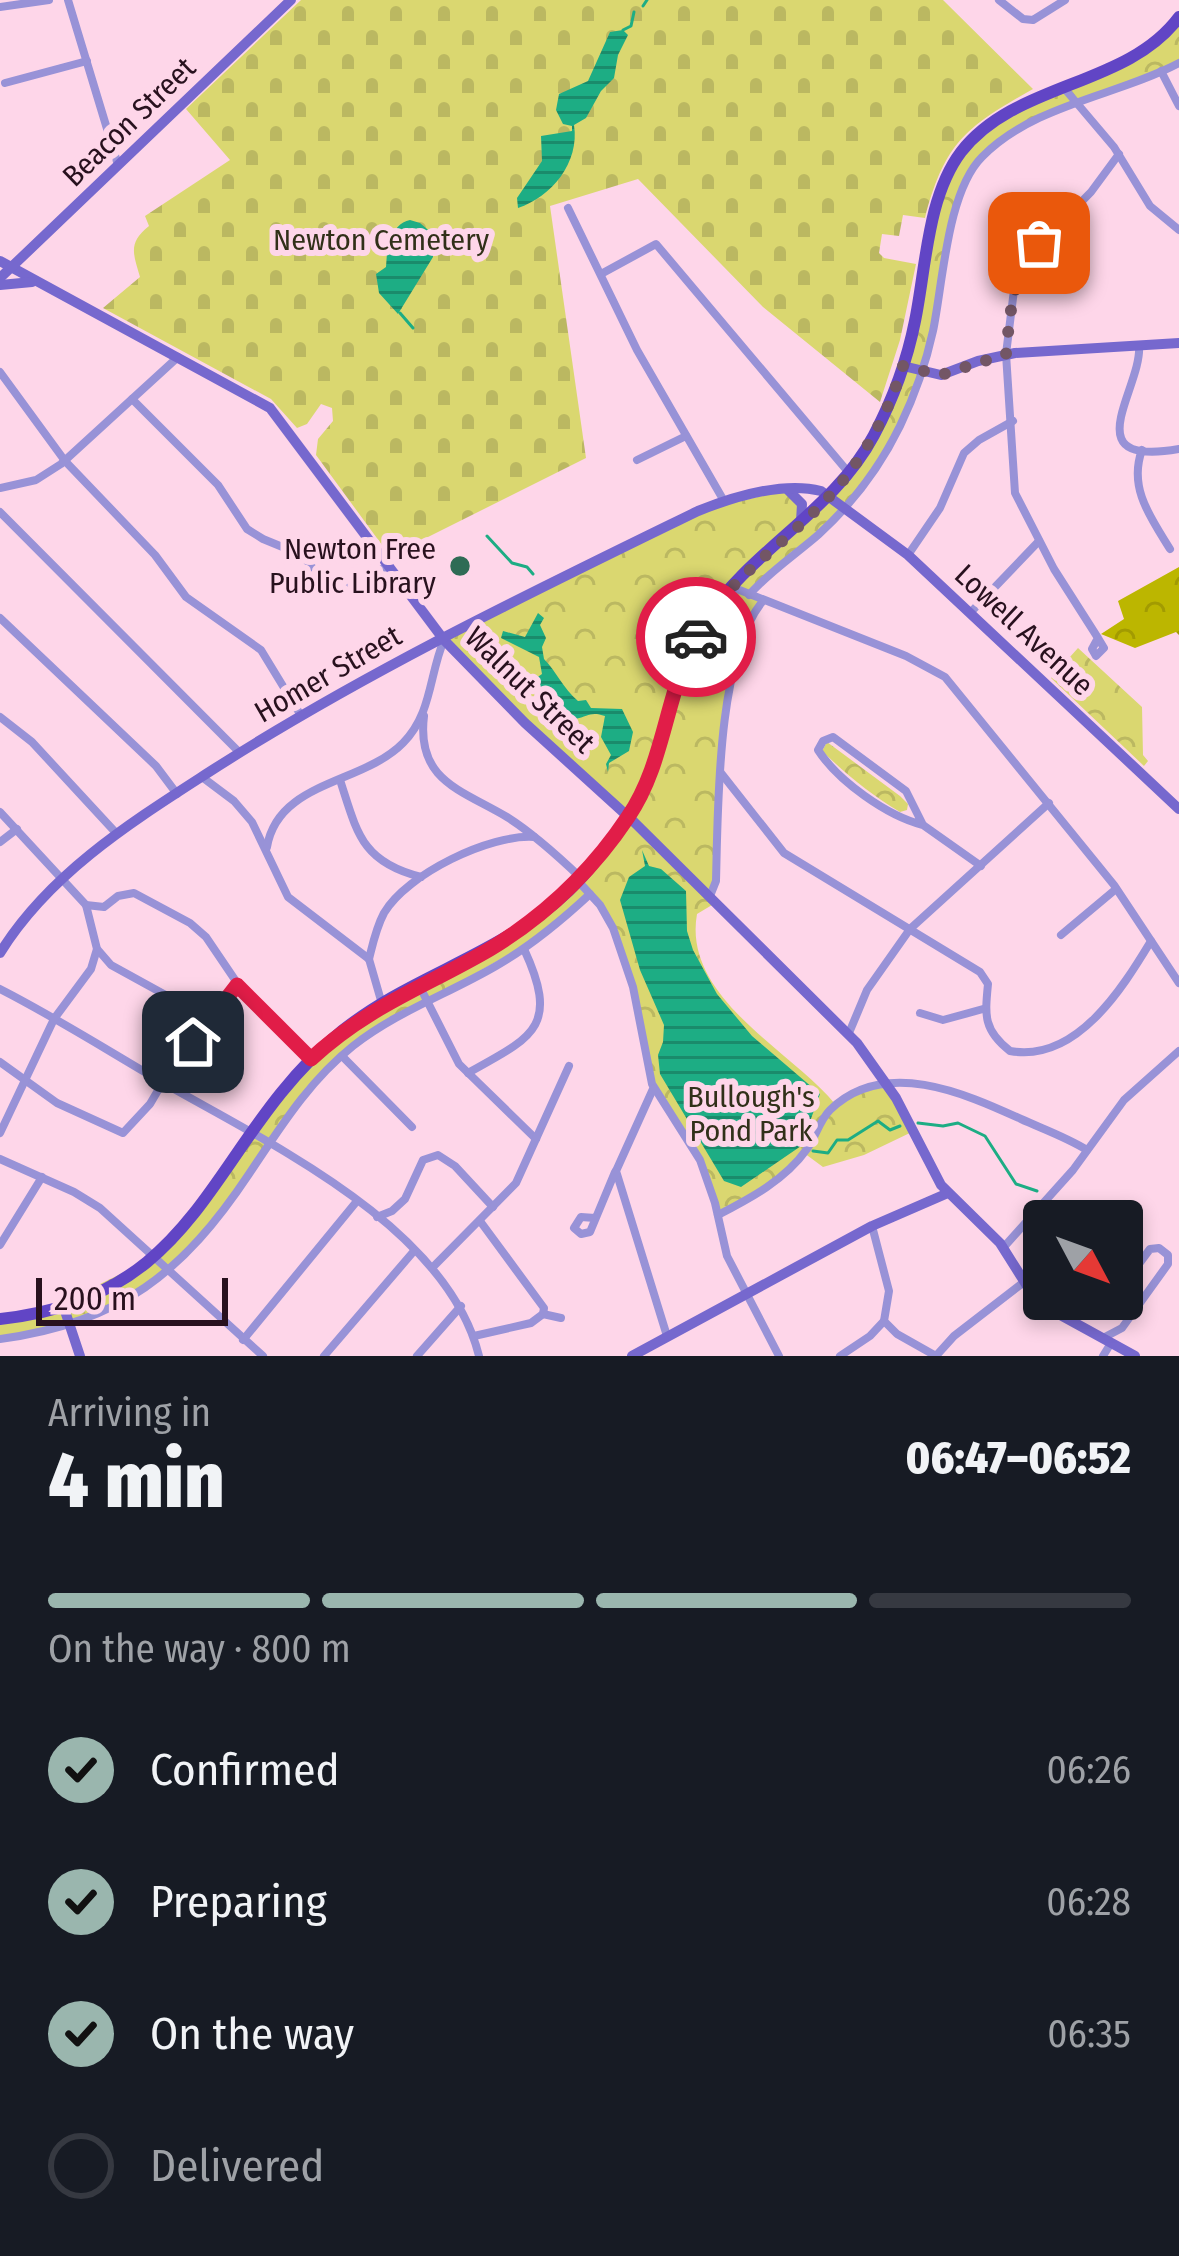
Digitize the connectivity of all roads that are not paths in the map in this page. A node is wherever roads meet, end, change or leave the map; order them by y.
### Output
1 (49, 0) edge
2 (68, 0) edge
3 (291, 0) edge
4 (999, 0) edge
5 (1065, 0) edge
6 (0, 7) edge
7 (1178, 22) edge
8 (87, 61) junction
9 (1179, 63) edge
10 (1161, 71) junction
11 (5, 83) dead end
12 (1064, 86) junction
13 (1074, 102) junction
14 (1179, 106) edge
15 (1119, 154) junction
16 (118, 165) junction
17 (568, 208) dead end
18 (1178, 228) edge
19 (35, 244) junction
20 (4, 261) edge
21 (601, 274) junction
22 (0, 282) edge
23 (39, 282) junction
24 (1179, 343) edge
25 (1139, 345) junction
26 (1006, 354) junction
27 (178, 356) junction
28 (903, 366) junction
29 (920, 371) junction
30 (0, 372) edge
31 (132, 399) junction
32 (1012, 421) junction
33 (686, 436) junction
34 (1179, 449) edge
35 (1142, 450) junction
36 (637, 460) dead end
37 (65, 461) junction
38 (849, 473) junction
39 (0, 488) edge
40 (792, 489) junction
41 (827, 498) junction
42 (724, 501) junction
43 (843, 509) junction
44 (1, 515) edge
45 (800, 524) junction
46 (1039, 541) junction
47 (1170, 549) dead end
48 (908, 555) junction
49 (389, 565) junction
50 (731, 586) junction
51 (749, 595) junction
52 (762, 602) junction
53 (970, 613) junction
54 (0, 618) edge
55 (1098, 638) dead end
56 (444, 640) junction
57 (300, 714) junction
58 (424, 715) junction
59 (0, 717) edge
60 (240, 753) junction
61 (721, 773) junction
62 (202, 777) junction
63 (340, 780) junction
64 (176, 794) junction
65 (1049, 803) junction
66 (1179, 808) edge
67 (0, 812) edge
68 (629, 817) junction
69 (923, 825) junction
70 (17, 829) junction
71 (117, 834) junction
72 (536, 837) junction
73 (0, 842) edge
74 (266, 852) junction
75 (981, 866) junction
76 (422, 877) junction
77 (63, 879) junction
78 (580, 879) junction
79 (1116, 889) junction
80 (590, 894) junction
81 (710, 896) junction
82 (86, 905) junction
83 (104, 907) junction
84 (910, 929) junction
85 (94, 932) junction
86 (1061, 934) dead end
87 (1151, 941) junction
88 (97, 949) junction
89 (524, 949) junction
90 (0, 952) edge
91 (369, 959) junction
92 (111, 965) junction
93 (91, 969) junction
94 (1179, 983) edge
95 (237, 985) junction
96 (419, 985) junction
97 (0, 989) edge
98 (426, 1000) junction
99 (382, 1004) junction
100 (983, 1010) junction
101 (920, 1013) dead end
102 (54, 1019) junction
103 (211, 1020) junction
104 (849, 1034) junction
105 (1179, 1051) edge
106 (342, 1056) junction
107 (311, 1059) junction
108 (0, 1062) edge
109 (569, 1066) dead end
110 (468, 1073) junction
111 (25, 1080) junction
112 (162, 1082) junction
113 (888, 1085) junction
114 (654, 1088) junction
115 (412, 1127) dead end
116 (0, 1133) edge
117 (252, 1133) junction
118 (537, 1140) junction
119 (269, 1142) junction
120 (1087, 1150) junction
121 (0, 1159) edge
122 (616, 1171) junction
123 (41, 1177) junction
124 (948, 1193) junction
125 (358, 1201) junction
126 (493, 1207) junction
127 (718, 1214) junction
128 (376, 1217) junction
129 (595, 1219) dead end
130 (479, 1221) junction
131 (872, 1226) junction
132 (0, 1245) edge
133 (1003, 1248) junction
134 (414, 1251) junction
135 (153, 1258) junction
136 (432, 1268) junction
137 (167, 1270) junction
138 (1023, 1280) edge
139 (1023, 1283) edge
140 (747, 1295) junction
141 (461, 1306) junction
142 (1137, 1307) joint
143 (64, 1308) junction
144 (543, 1314) junction
145 (561, 1318) dead end
146 (0, 1319) edge
147 (1069, 1320) edge
148 (1128, 1320) edge
149 (884, 1321) junction
150 (69, 1326) junction
151 (1122, 1328) junction
152 (474, 1336) junction
153 (668, 1336) junction
154 (0, 1339) edge
155 (243, 1340) junction
156 (1106, 1340) junction
157 (1130, 1353) edge
158 (83, 1355) edge
159 (263, 1356) edge
160 (324, 1356) edge
161 (417, 1356) edge
162 (479, 1356) edge
163 (632, 1356) edge
164 (779, 1356) edge
165 (840, 1356) edge
166 (936, 1356) edge
167 (1103, 1356) edge

1 - 6 street
2 - 8 street
3 - 16 street, Beacon Street
4 - 5 street
7 - 12 main road
8 - 11 street
8 - 16 street
9 - 10 street
10 - 13 street
10 - 14 street
12 - 13 street
12 - 28 main road
13 - 15 street
13 - 29 street
15 - 18 street
15 - 26 street
16 - 19 street, Beacon Street
17 - 21 street
19 - 20 street
19 - 23 street
20 - 22 street
20 - 23 street, Walnut Street
21 - 33 street
21 - 38 street
22 - 23 street
23 - 27 street, Walnut Street
24 - 25 street
25 - 26 street
25 - 35 street
26 - 29 street
26 - 32 street
27 - 31 street
27 - 49 street, Walnut Street
28 - 29 street
28 - 38 main road
29 - 43 street
30 - 37 street
31 - 37 street
31 - 49 street
32 - 46 street
32 - 48 street
33 - 36 street
33 - 42 street
34 - 35 street
35 - 47 street
37 - 39 street
37 - 57 street
38 - 41 main road
40 - 41 street, Homer Street
40 - 42 street, Homer Street
40 - 45 street
41 - 43 street, Lowell Avenue
41 - 45 main road
42 - 56 street, Homer Street
43 - 48 street, Lowell Avenue
43 - 51 street
44 - 60 street
45 - 50 main road
46 - 53 street
46 - 55 street
48 - 53 street, Lowell Avenue
49 - 56 street, Walnut Street
50 - 51 street
50 - 68 main road
51 - 52 street
52 - 61 street
52 - 65 street
53 - 66 street, Lowell Avenue
54 - 64 street
56 - 57 street, Homer Street
56 - 58 street
56 - 68 street, Walnut Street
57 - 60 street, Homer Street
58 - 63 street
58 - 72 street
59 - 71 street
60 - 62 street, Homer Street
61 - 81 street
61 - 84 street
62 - 64 street, Homer Street
62 - 74 street
63 - 74 street
63 - 76 street
64 - 71 street, Homer Street
65 - 75 street
65 - 79 street
67 - 70 street
68 - 78 main road
68 - 81 street, Walnut Street
69 - 69 street
69 - 75 street
70 - 73 street
70 - 77 street
71 - 77 street, Homer Street
72 - 76 street
72 - 78 street
74 - 91 street
75 - 84 street
76 - 91 street
77 - 82 street
77 - 90 street, Homer Street
78 - 80 street
78 - 96 main road
79 - 86 street
79 - 87 street
80 - 89 street
80 - 114 street
81 - 104 street, Walnut Street
82 - 83 street
82 - 85 street
83 - 85 street
83 - 95 street
84 - 100 street
84 - 104 street
85 - 88 street
87 - 94 street
87 - 100 street
88 - 92 street
88 - 93 street
89 - 98 street
89 - 110 street
91 - 99 street
92 - 93 street
92 - 103 street
93 - 102 street
95 - 103 street
95 - 107 street
96 - 98 street
96 - 99 main road
97 - 102 street
98 - 106 street
98 - 110 street
99 - 107 main road
100 - 101 street
102 - 111 street
102 - 112 street
103 - 112 street
104 - 113 street, Walnut Street
105 - 120 street
106 - 115 street
106 - 119 street
107 - 117 main road
108 - 111 street
109 - 118 street
110 - 118 street
111 - 112 street
111 - 116 street
112 - 117 street
113 - 120 street
113 - 124 street, Walnut Street
113 - 127 street
114 - 122 street
114 - 127 street
117 - 119 street
117 - 135 main road
118 - 126 street
119 - 125 street
119 - 137 street
120 - 133 street
121 - 123 street
122 - 129 street
122 - 153 street
123 - 132 street
123 - 135 street
124 - 131 street
124 - 133 street, Walnut Street
125 - 128 street
125 - 155 street
126 - 128 street
126 - 130 street
127 - 140 street
128 - 134 street
130 - 136 street
130 - 144 street
131 - 140 street
131 - 149 street
133 - 138 street, Walnut Street
134 - 136 street
134 - 160 street
135 - 137 street
135 - 143 main road
136 - 141 street
137 - 150 street
137 - 155 street
139 - 166 street
140 - 153 street
140 - 164 street
141 - 152 street
141 - 161 street
142 - 142 street
143 - 146 main road
143 - 150 street
144 - 145 street
144 - 152 street
147 - 156 street, Walnut Street
148 - 151 street
149 - 165 street
149 - 166 street
150 - 154 street
150 - 158 street
151 - 156 street
151 - 157 street
152 - 162 street
153 - 163 street
155 - 159 street
156 - 157 street, Walnut Street
156 - 167 street

